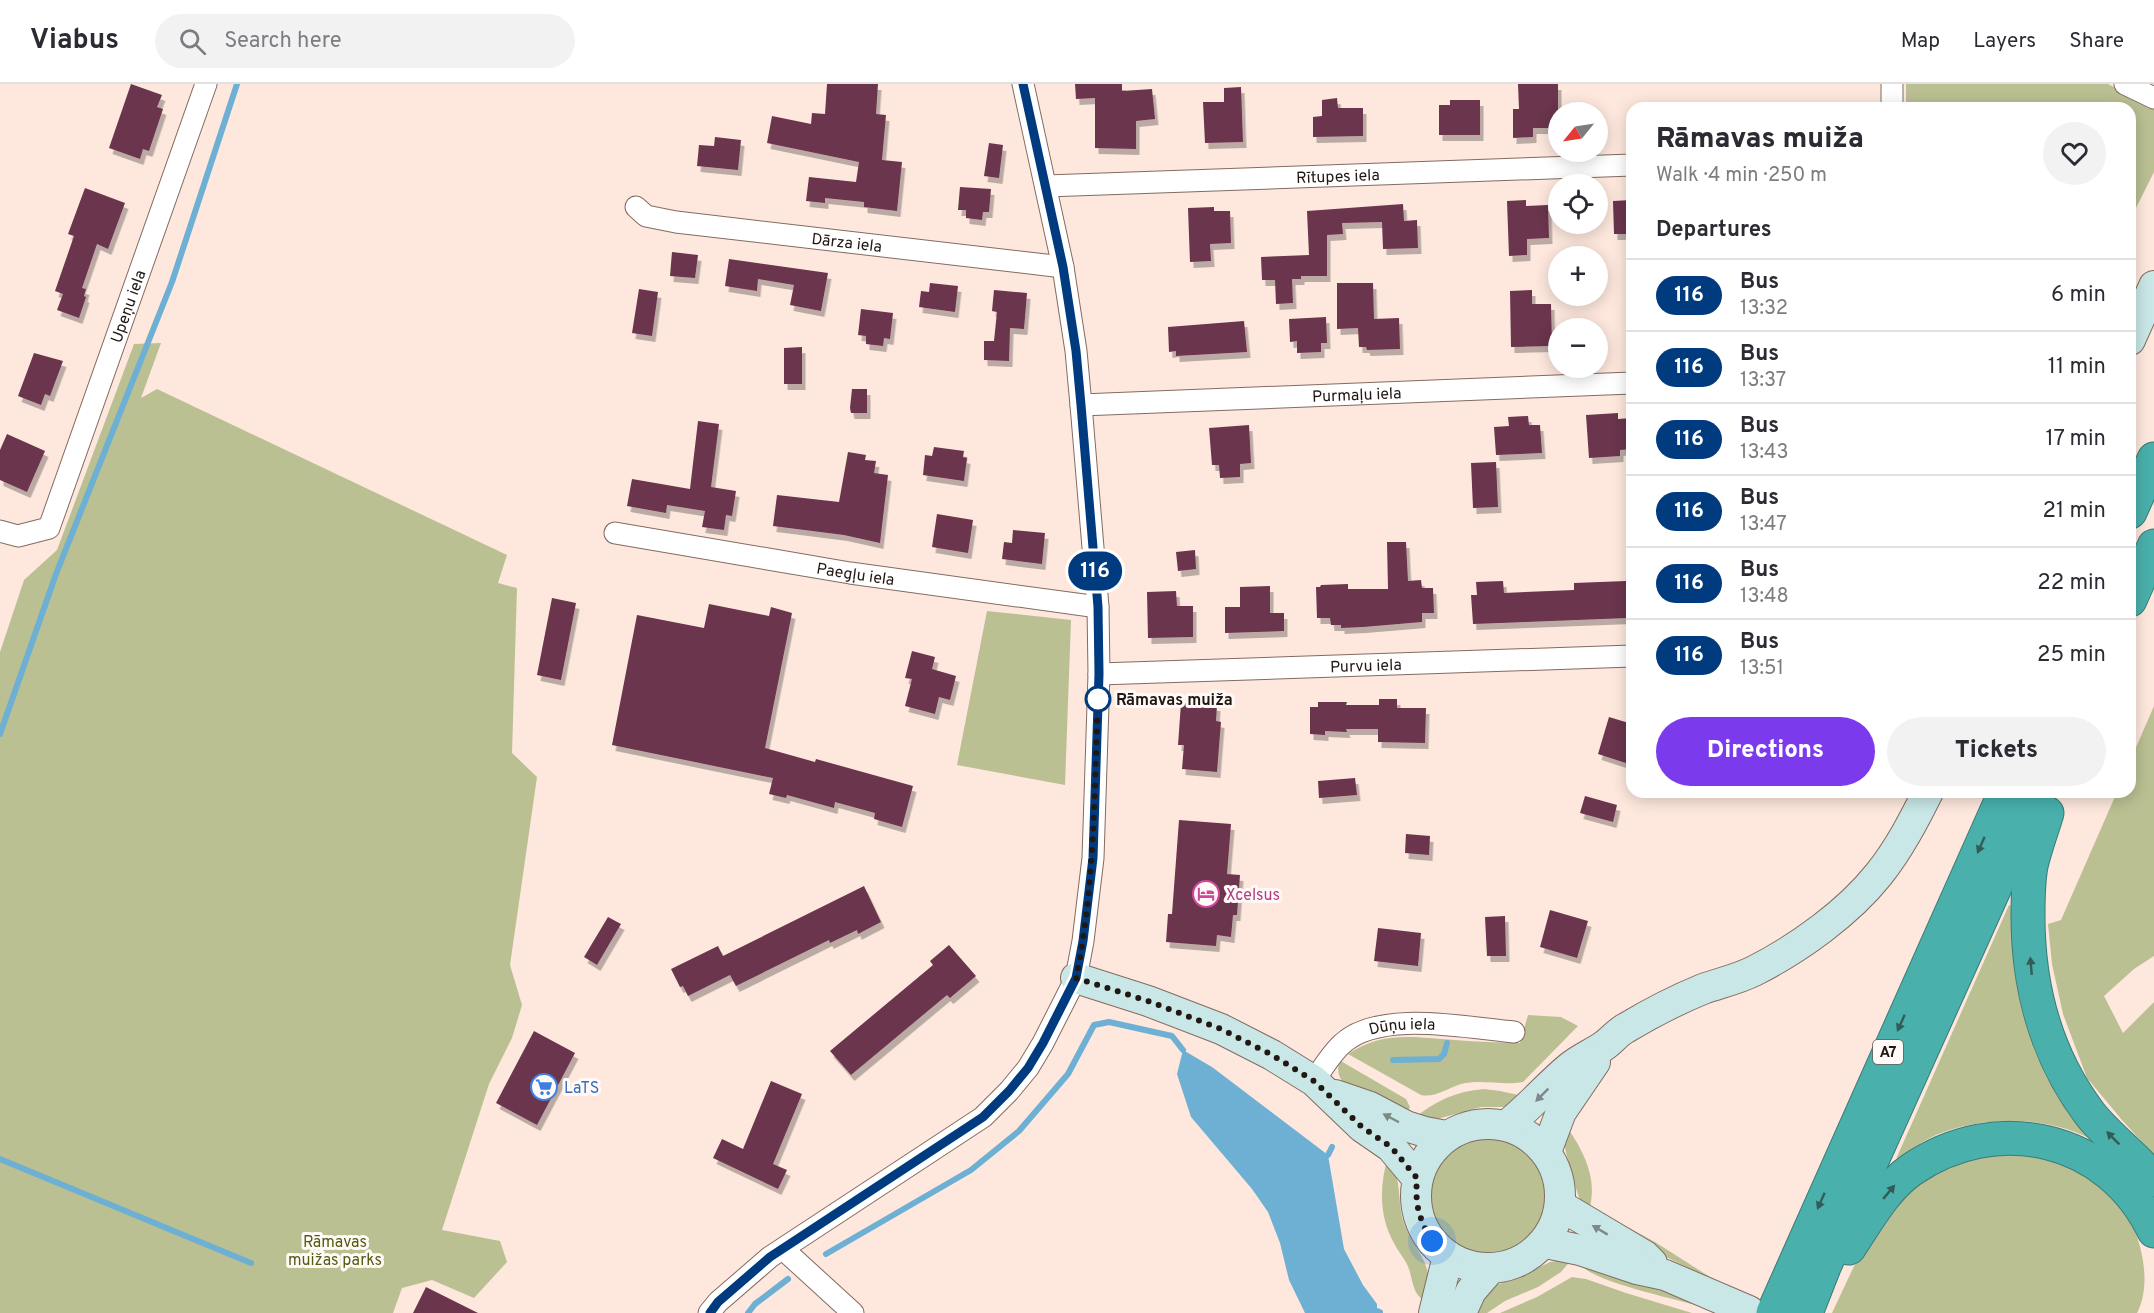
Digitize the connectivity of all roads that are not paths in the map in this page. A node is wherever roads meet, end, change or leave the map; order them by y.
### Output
1 (206, 84) edge
2 (1023, 84) edge
3 (1892, 84) edge
4 (2125, 84) edge
5 (2154, 98) edge
6 (1892, 102) edge
7 (1626, 165) edge
8 (1046, 186) junction
9 (636, 207) dead end
10 (1063, 267) junction
11 (2154, 286) edge
12 (2136, 326) edge
13 (1626, 383) edge
14 (1081, 405) junction
15 (2154, 459) edge
16 (2136, 500) edge
17 (0, 531) edge
18 (615, 533) dead end
19 (2154, 546) edge
20 (2136, 586) edge
21 (1098, 607) junction
22 (1626, 656) edge
23 (1099, 674) junction
24 (1925, 798) edge
25 (2002, 798) edge
26 (2035, 798) edge
27 (2051, 798) edge
28 (1076, 978) junction
29 (1514, 1032) dead end
30 (1604, 1046) junction
31 (1320, 1087) junction
32 (1507, 1125) junction
33 (1446, 1136) junction
34 (1546, 1152) junction
35 (1417, 1178) junction
36 (2154, 1180) edge
37 (1561, 1206) junction
38 (2154, 1231) edge
39 (1546, 1243) junction
40 (783, 1250) junction
41 (1448, 1256) junction
42 (1824, 1267) junction
43 (1491, 1269) junction
44 (1665, 1275) junction
45 (1761, 1312) edge
46 (710, 1313) edge
47 (853, 1313) edge
48 (1434, 1313) edge
49 (1461, 1313) edge
50 (1806, 1313) edge

1 - 17 street, Upeņu iela
2 - 8 street
3 - 6 street
4 - 5 street
7 - 8 street, Rītupes iela
8 - 10 street
9 - 10 street, Dārza iela
10 - 14 street
11 - 12 main road
13 - 14 street, Purmaļu iela
14 - 21 street
15 - 16 highway
18 - 21 street, Paegļu iela
19 - 20 highway
21 - 23 street
22 - 23 street, Purvu iela
23 - 28 street
24 - 30 main road
25 -> 45 highway, A7
26 - 42 highway, A7
36 -> 27 highway
28 - 31 main road
28 - 40 street
29 - 31 street, Dūņu iela
30 -> 32 main road
30 - 34 main road
33 -> 31 main road
31 - 35 main road
32 - 33 main road
32 - 34 main road
33 - 35 main road
34 - 37 main road
35 - 41 main road
37 - 39 main road
44 -> 37 main road
42 -> 38 highway
39 - 43 main road
39 - 44 main road
40 - 46 street
40 - 47 street
41 - 43 main road
41 - 48 main road
42 - 50 highway, A7
43 - 49 main road
44 - 45 main road

